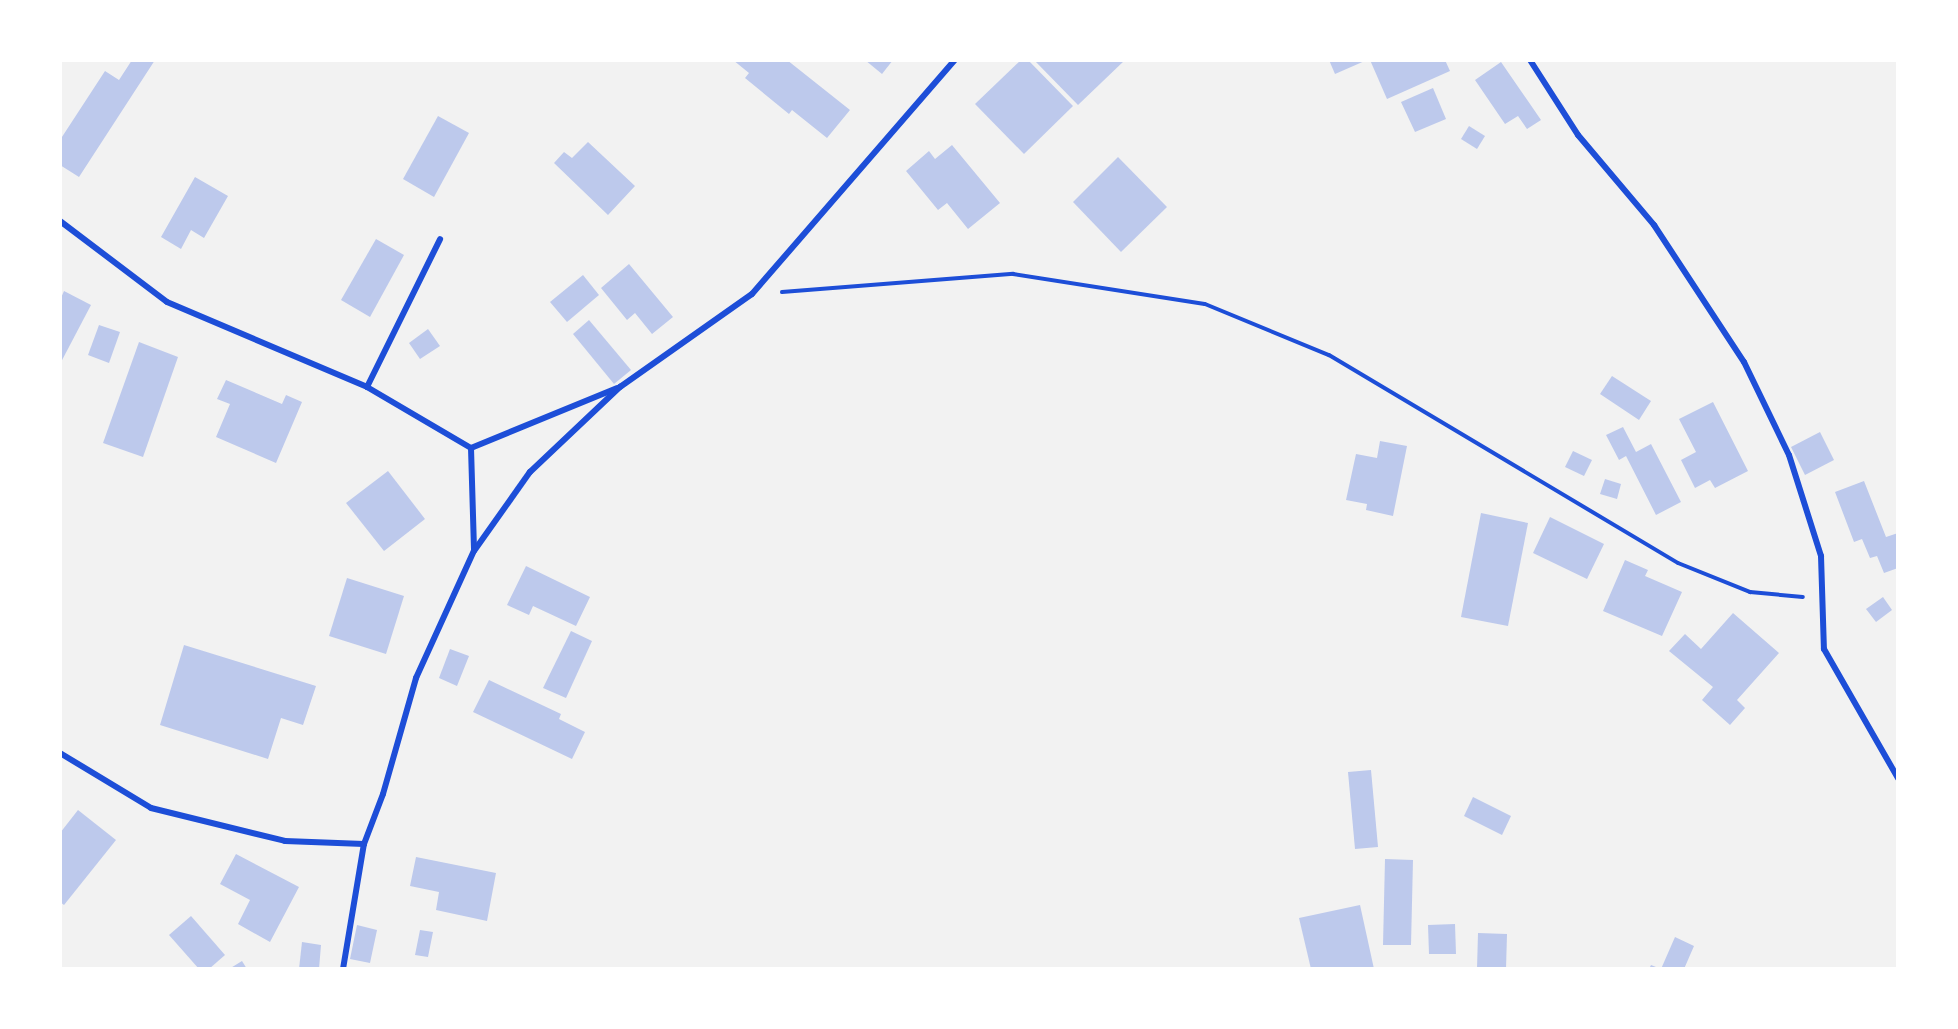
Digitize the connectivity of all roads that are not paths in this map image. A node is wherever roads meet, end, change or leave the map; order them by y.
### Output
1 (955, 60) edge
2 (1530, 60) edge
3 (60, 221) edge
4 (440, 239) dead end
5 (367, 387) junction
6 (620, 387) junction
7 (471, 448) junction
8 (474, 551) junction
9 (60, 753) edge
10 (1898, 778) edge
11 (364, 844) junction
12 (344, 969) edge

1 - 6 street
2 - 10 street
3 - 5 street
4 - 5 street
5 - 7 street
6 - 7 street
6 - 8 street
7 - 8 street
8 - 11 street
9 - 11 street
11 - 12 street

